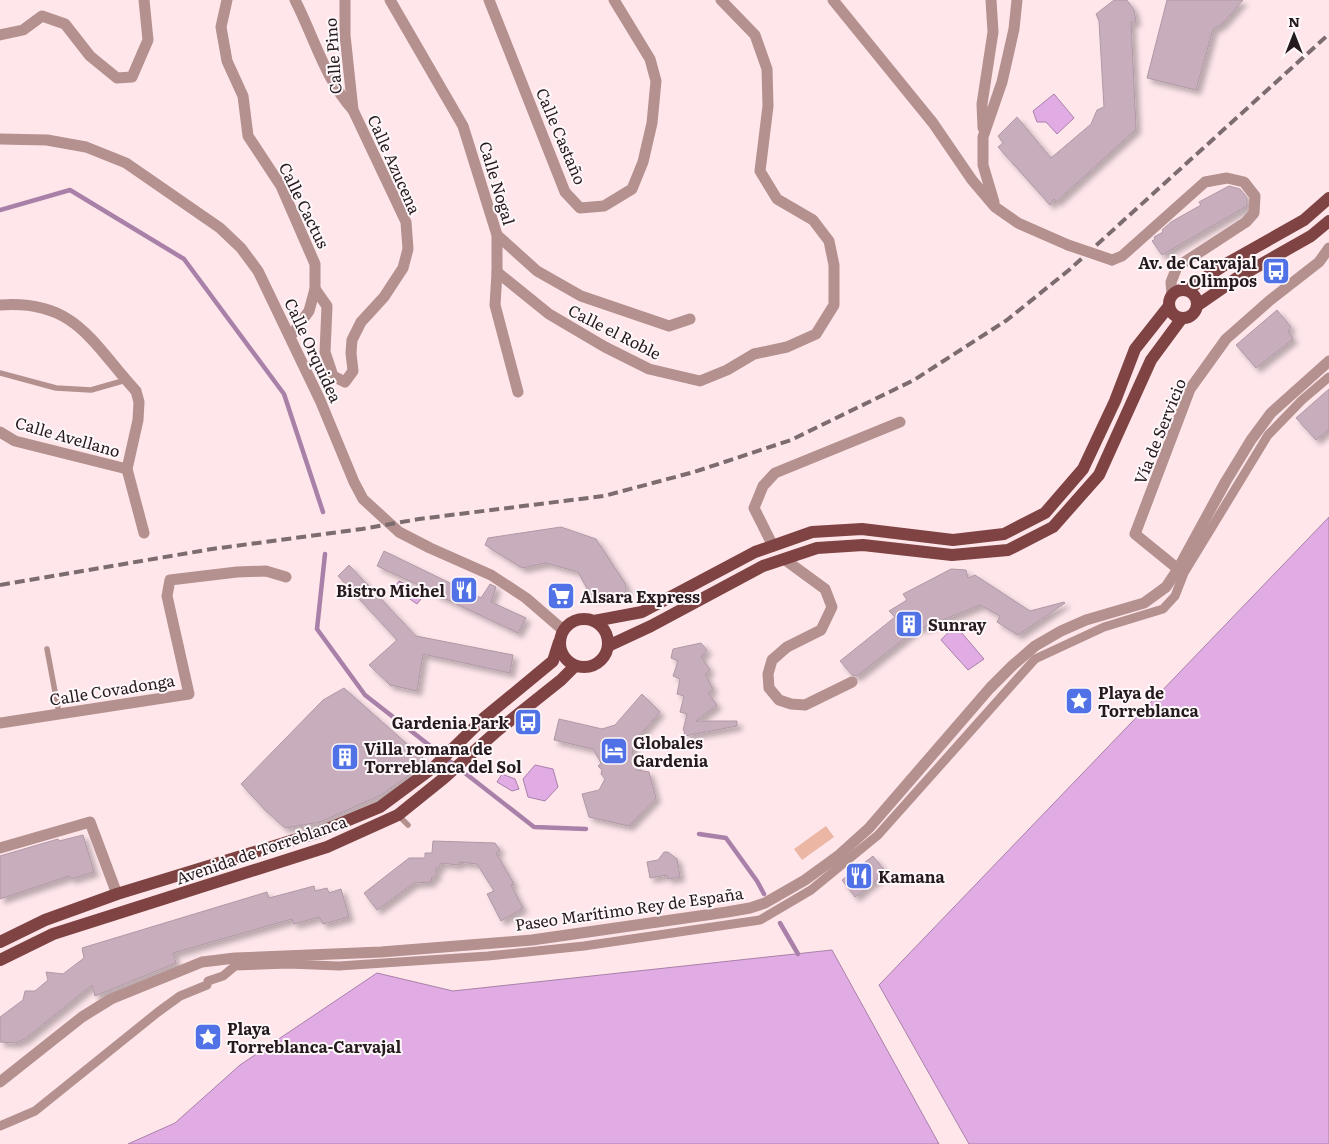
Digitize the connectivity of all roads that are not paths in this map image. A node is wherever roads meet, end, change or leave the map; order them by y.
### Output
1 (144, 0) edge
2 (227, 0) edge
3 (295, 0) edge
4 (346, 0) edge
5 (390, 0) edge
6 (489, 0) edge
7 (614, 0) edge
8 (721, 0) edge
9 (833, 0) edge
10 (991, 0) edge
11 (1017, 0) edge
12 (0, 35) edge
13 (353, 110) junction
14 (983, 137) junction
15 (0, 139) edge
16 (1329, 198) edge
17 (995, 207) junction
18 (1329, 220) edge
19 (497, 235) junction
20 (1329, 248) edge
21 (497, 272) junction
22 (315, 289) junction
23 (1187, 290) junction
24 (1171, 301) junction
25 (0, 305) edge
26 (1198, 305) junction
27 (1182, 318) junction
28 (690, 319) dead end
29 (290, 337) junction
30 (1329, 361) edge
31 (0, 373) edge
32 (1329, 377) edge
33 (126, 380) junction
34 (518, 392) dead end
35 (900, 422) dead end
36 (0, 432) edge
37 (127, 469) junction
38 (144, 533) dead end
39 (773, 546) junction
40 (784, 559) junction
41 (1178, 568) junction
42 (286, 577) dead end
43 (594, 621) junction
44 (561, 636) junction
45 (608, 646) junction
46 (47, 649) dead end
47 (575, 666) junction
48 (852, 682) dead end
49 (59, 714) junction
50 (0, 723) edge
51 (398, 815) junction
52 (408, 825) dead end
53 (0, 848) edge
54 (117, 894) junction
55 (0, 942) edge
56 (0, 960) edge
57 (2, 1077) edge
58 (0, 1126) edge

1 - 12 street
2 - 22 street, Calle Cactus
3 - 13 street, Calle Azucena
4 - 13 street, Calle Pino
5 - 19 street, Calle Nogal
6 - 7 street, Calle Castaño
8 - 21 street, Calle el Roble
9 - 17 street
10 - 14 street
11 - 14 street
13 - 22 street, Calle Azucena
14 - 17 street
15 - 29 street, Calle Orquidea
16 - 23 main road
17 - 24 street, bridge
18 - 26 main road
19 - 21 street, Calle Nogal
19 - 28 street
20 - 41 street, Vía de Servicio
21 - 34 street, Calle Nogal
22 - 29 street, Calle Cactus
23 - 24 main road
23 - 26 main road
24 - 27 main road
24 - 39 main road
25 - 33 street
26 - 27 main road
27 - 40 main road
29 - 44 street, Calle Orquidea
30 - 41 street, Paseo Marítimo Rey de España
31 - 33 lane
32 - 58 street
33 - 37 street
35 - 39 street
36 - 37 street, Calle Avellano
37 - 38 street
39 - 43 main road
40 - 45 main road
40 - 48 street
41 - 57 street, Paseo Marítimo Rey de España
42 - 49 street, Calle Covadonga
43 - 44 main road
43 - 45 main road
44 - 47 main road
44 - 54 main road, Avenida de Torreblanca
45 - 47 main road
46 - 49 lane
47 - 51 main road, Avenida de Torreblanca
49 - 50 street, Calle Covadonga
51 - 52 lane
51 - 56 main road, Avenida de Torreblanca
53 - 54 street
54 - 55 main road, Avenida de Torreblanca

